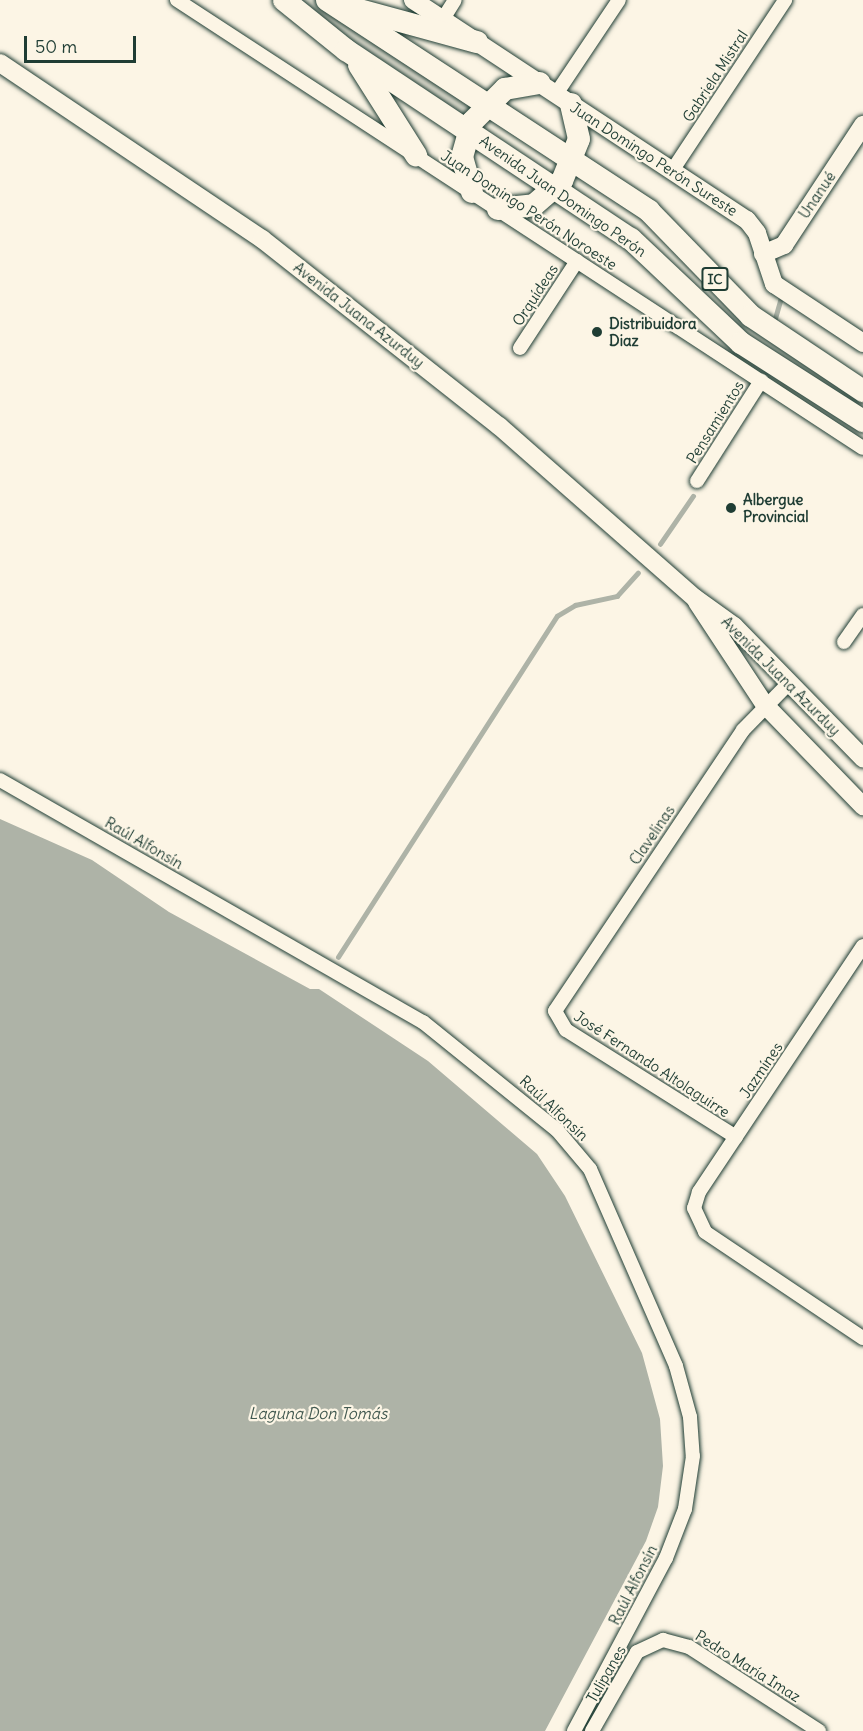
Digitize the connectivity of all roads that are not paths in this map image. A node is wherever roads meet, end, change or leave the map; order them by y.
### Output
1 (177, 0) edge
2 (284, 0) edge
3 (413, 0) edge
4 (455, 0) edge
5 (619, 0) edge
6 (785, 0) edge
7 (328, 1) edge
8 (443, 19) junction
9 (477, 42) junction
10 (346, 50) junction
11 (0, 63) edge
12 (555, 94) junction
13 (486, 105) junction
14 (468, 130) junction
15 (860, 137) edge
16 (416, 155) junction
17 (573, 162) junction
18 (672, 171) junction
19 (556, 189) junction
20 (472, 192) junction
21 (498, 209) junction
22 (763, 254) junction
23 (577, 261) junction
24 (863, 344) edge
25 (520, 348) dead end
26 (761, 381) junction
27 (863, 391) edge
28 (863, 422) edge
29 (863, 448) edge
30 (698, 481) dead end
31 (695, 598) junction
32 (863, 615) edge
33 (844, 642) dead end
34 (789, 683) junction
35 (765, 705) junction
36 (863, 758) edge
37 (0, 780) edge
38 (863, 806) edge
39 (863, 946) edge
40 (556, 1016) joint
41 (736, 1137) junction
42 (863, 1338) edge
43 (655, 1641) joint
44 (574, 1731) edge
45 (592, 1731) edge
46 (819, 1731) edge

1 - 16 street, Juan Domingo Perón Noroeste
2 - 10 main road, Avenida Juan Domingo Perón / IC
3 - 8 street, Juan Domingo Perón Sureste
4 - 8 street
5 - 12 street
6 - 18 street, Gabriela Mistral
7 - 9 main road
7 - 13 main road, Avenida Juan Domingo Perón / IC
8 - 9 street, Juan Domingo Perón Sureste
9 - 12 street, Juan Domingo Perón Sureste
10 - 14 main road, Avenida Juan Domingo Perón / IC
10 - 16 main road
11 - 31 street, Avenida Juana Azurduy
12 - 13 main road
12 - 17 main road
12 - 18 street, Juan Domingo Perón Sureste
13 - 14 main road
13 - 17 main road, Avenida Juan Domingo Perón / IC
14 - 19 main road, Avenida Juan Domingo Perón / IC
14 - 20 main road
15 - 22 street, Unanué
16 - 20 street, Juan Domingo Perón Noroeste
17 - 19 main road
17 - 27 main road, Avenida Juan Domingo Perón / IC
18 - 22 street, Juan Domingo Perón Sureste
19 - 21 main road
19 - 28 main road, Avenida Juan Domingo Perón / IC
20 - 21 street, Juan Domingo Perón Noroeste
21 - 23 street, Juan Domingo Perón Noroeste
22 - 24 street, Juan Domingo Perón Sureste
23 - 25 street, Orquídeas
23 - 26 street, Juan Domingo Perón Noroeste
26 - 29 street, Juan Domingo Perón Noroeste
26 - 30 street, Pensamientos
31 - 34 street, Avenida Juana Azurduy
31 - 35 street, Avenida Juana Azurduy
32 - 33 street
34 - 35 street, Clavelinas
34 - 36 street, Avenida Juana Azurduy
35 - 38 street, Avenida Juana Azurduy
35 - 40 street, Clavelinas
37 - 44 street, Raúl Alfonsín
39 - 41 street, Jazmínes
40 - 41 street, José Fernando Altolaguirre
41 - 42 street, Jazmínes
43 - 45 street, Tulipanes
43 - 46 street, Pedro María Imaz

